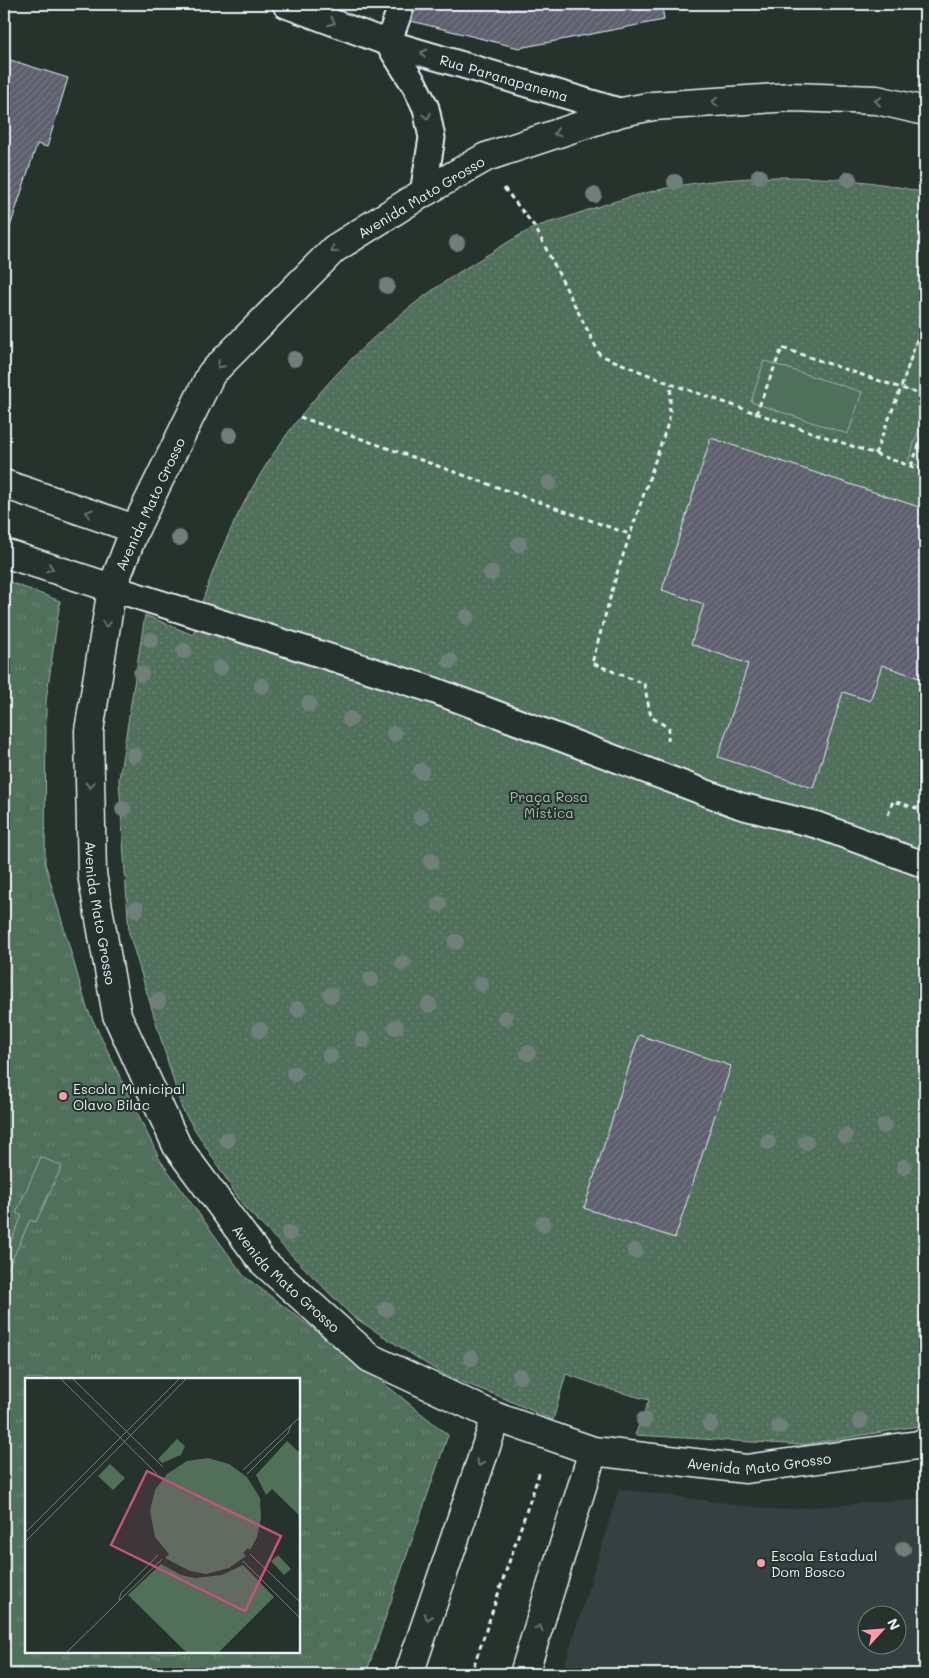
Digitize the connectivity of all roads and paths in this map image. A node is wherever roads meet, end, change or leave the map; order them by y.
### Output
1 (286, 4) edge
2 (402, 4) edge
3 (388, 42) junction
4 (925, 111) edge
5 (622, 112) junction
6 (500, 182) dead end
7 (423, 193) junction
8 (925, 314) edge
9 (671, 384) junction
10 (901, 388) junction
11 (925, 396) edge
12 (756, 414) junction
13 (300, 417) dead end
14 (925, 430) edge
15 (875, 454) junction
16 (911, 466) junction
17 (925, 471) edge
18 (4, 484) edge
19 (135, 529) junction
20 (630, 534) junction
21 (4, 553) edge
22 (112, 588) junction
23 (667, 779) junction
24 (925, 865) edge
25 (496, 1417) junction
26 (552, 1437) junction
27 (925, 1442) edge
28 (593, 1451) junction
29 (409, 1674) edge
30 (471, 1674) edge
31 (524, 1674) edge

1 -> 3 lane, Rua Paranapanema
2 - 3 lane
5 -> 3 lane, Rua Paranapanema
3 -> 7 lane
4 -> 5 main road, Avenida Mato Grosso
5 -> 7 main road, Avenida Mato Grosso
6 - 9 path
7 -> 19 main road, Avenida Mato Grosso
8 - 10 path
9 - 12 path
9 - 20 path
10 - 11 path
10 - 12 path
10 - 15 path
12 - 15 path
13 - 20 path
14 - 16 path
15 - 16 path
16 - 17 path
19 -> 18 main road
19 - 22 main road, Avenida Mato Grosso
20 - 23 path
21 -> 22 main road
22 - 23 lane
22 -> 25 main road, Avenida Mato Grosso
23 - 24 lane
25 - 26 main road, Avenida Mato Grosso
25 -> 29 main road
26 - 28 main road, Avenida Mato Grosso
26 - 30 path
27 - 28 main road, Avenida Mato Grosso
31 -> 28 main road

